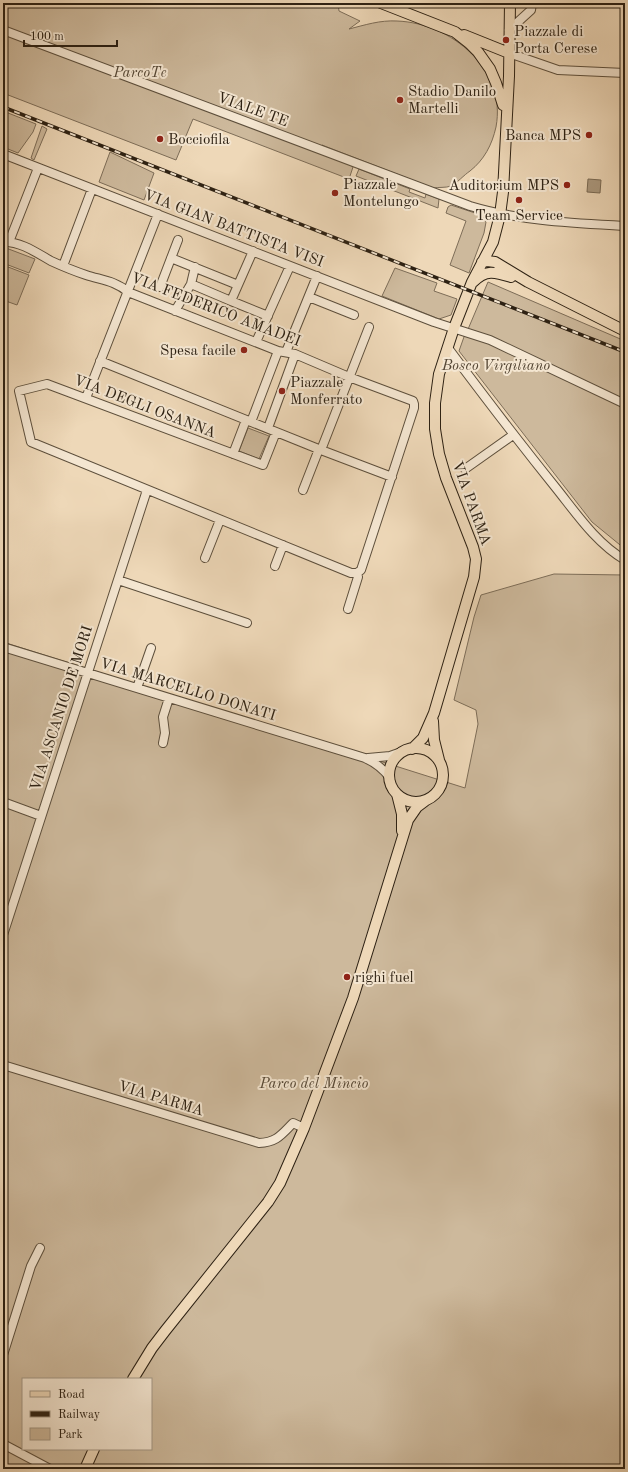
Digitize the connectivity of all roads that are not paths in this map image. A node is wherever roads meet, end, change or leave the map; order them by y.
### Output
1 (381, 3) edge
2 (532, 3) edge
3 (510, 4) edge
4 (528, 12) junction
5 (3, 30) edge
6 (509, 30) junction
7 (455, 32) junction
8 (509, 53) junction
9 (625, 73) edge
10 (502, 105) junction
11 (3, 154) edge
12 (38, 168) junction
13 (92, 189) junction
14 (158, 214) junction
15 (497, 214) junction
16 (625, 226) edge
17 (178, 240) dead end
18 (6, 242) edge
19 (493, 242) junction
20 (253, 252) junction
21 (171, 258) junction
22 (482, 262) junction
23 (63, 266) junction
24 (290, 266) junction
25 (195, 267) junction
26 (494, 272) junction
27 (317, 276) junction
28 (472, 282) junction
29 (528, 282) junction
30 (190, 284) junction
31 (238, 285) junction
32 (160, 287) dead end
33 (128, 292) junction
34 (309, 297) junction
35 (231, 301) junction
36 (175, 311) junction
37 (354, 315) dead end
38 (268, 316) junction
39 (369, 327) dead end
40 (454, 328) junction
41 (625, 331) edge
42 (256, 342) junction
43 (448, 348) junction
44 (282, 351) junction
45 (295, 354) junction
46 (100, 361) junction
47 (349, 377) junction
48 (86, 398) junction
49 (625, 404) edge
50 (249, 421) junction
51 (268, 428) junction
52 (276, 432) junction
53 (513, 434) junction
54 (320, 450) junction
55 (233, 454) junction
56 (465, 469) dead end
57 (392, 477) junction
58 (147, 490) junction
59 (303, 490) dead end
60 (220, 520) junction
61 (283, 545) junction
62 (205, 558) dead end
63 (625, 560) edge
64 (275, 566) dead end
65 (357, 573) junction
66 (118, 580) junction
67 (348, 609) dead end
68 (247, 623) dead end
69 (3, 647) edge
70 (151, 648) dead end
71 (88, 673) junction
72 (138, 688) junction
73 (169, 698) junction
74 (434, 713) junction
75 (163, 743) dead end
76 (408, 750) junction
77 (365, 758) junction
78 (439, 760) junction
79 (390, 778) junction
80 (397, 794) junction
81 (425, 801) junction
82 (3, 802) edge
83 (41, 816) junction
84 (401, 840) junction
85 (3, 935) edge
86 (3, 1066) edge
87 (304, 1128) junction
88 (40, 1248) dead end
89 (3, 1355) edge
90 (134, 1378) edge
91 (3, 1444) edge
92 (94, 1450) edge
93 (50, 1469) edge
94 (85, 1469) edge

1 - 7 main road
2 - 4 street
3 - 4 street
3 - 6 main road
4 - 6 street
5 - 15 street, VIALE TE
6 - 8 main road
7 - 8 main road
7 - 10 main road
8 - 9 street
8 - 10 main road
8 - 15 main road
10 - 15 main road
11 - 12 street, VIA GIAN BATTISTA VISI
12 - 13 street, VIA GIAN BATTISTA VISI
12 - 18 street
13 - 14 street, VIA GIAN BATTISTA VISI
13 - 23 street
14 - 20 street, VIA GIAN BATTISTA VISI
14 - 33 street
15 - 16 street, VIALE TE
15 - 19 main road
15 - 22 main road
17 - 21 street
18 - 23 street, VIA FEDERICO AMADEI
19 - 22 main road
19 - 29 main road
20 - 24 street, VIA GIAN BATTISTA VISI
20 - 31 street
21 - 25 street
21 - 32 street
22 - 26 main road
22 - 28 main road, VIA PARMA
22 - 29 main road
23 - 33 street, VIA FEDERICO AMADEI
24 - 27 street, VIA GIAN BATTISTA VISI
24 - 38 street
25 - 30 street
25 - 31 street
26 - 28 main road
26 - 29 main road
27 - 34 street
27 - 40 street, VIA GIAN BATTISTA VISI
28 - 40 main road, VIA PARMA
29 - 41 main road
30 - 35 street
30 - 36 street
31 - 35 street
33 - 36 street, VIA FEDERICO AMADEI
33 - 46 street
34 - 37 street
34 - 44 street
35 - 38 street
36 - 42 street, VIA FEDERICO AMADEI
38 - 42 street
39 - 47 street
40 - 43 main road, VIA PARMA
40 - 49 street, VIA GIAN BATTISTA VISI
42 - 44 street, VIA FEDERICO AMADEI
43 - 53 street
43 - 74 main road, VIA PARMA
44 - 45 street, VIA FEDERICO AMADEI
44 - 50 street
45 - 47 street, VIA FEDERICO AMADEI
45 - 51 street
46 - 48 street
46 - 50 street
47 - 54 street
47 - 57 street, VIA FEDERICO AMADEI
48 - 55 street, VIA DEGLI OSANNA
48 - 58 street, VIA DEGLI OSANNA
50 - 51 street
50 - 55 street
51 - 52 street
52 - 54 street
52 - 55 street, VIA DEGLI OSANNA
53 - 56 street
53 - 63 street
54 - 57 street
54 - 59 street
57 - 65 street
58 - 60 street
58 - 66 street, VIA ASCANIO DE MORI
60 - 61 street
60 - 62 street
61 - 64 street
61 - 65 street
65 - 67 street
66 - 68 street
66 - 71 street, VIA ASCANIO DE MORI
69 - 71 street, VIA MARCELLO DONATI
70 - 72 street
71 - 72 street, VIA MARCELLO DONATI
71 - 83 street, VIA ASCANIO DE MORI
72 - 73 street, VIA MARCELLO DONATI
73 - 75 street
73 - 77 street, VIA MARCELLO DONATI
74 - 76 main road, VIA PARMA
74 - 78 main road, VIA PARMA
76 - 77 street, VIA MARCELLO DONATI
76 - 78 main road
76 - 79 main road
77 - 79 street, VIA MARCELLO DONATI
78 - 81 main road
79 - 80 main road
80 - 81 main road
80 - 84 main road
81 - 84 main road
82 - 83 street
83 - 85 street, VIA ASCANIO DE MORI
84 - 87 main road
86 - 87 street, VIA PARMA
87 - 90 main road
88 - 89 street
91 - 93 street
92 - 94 main road

